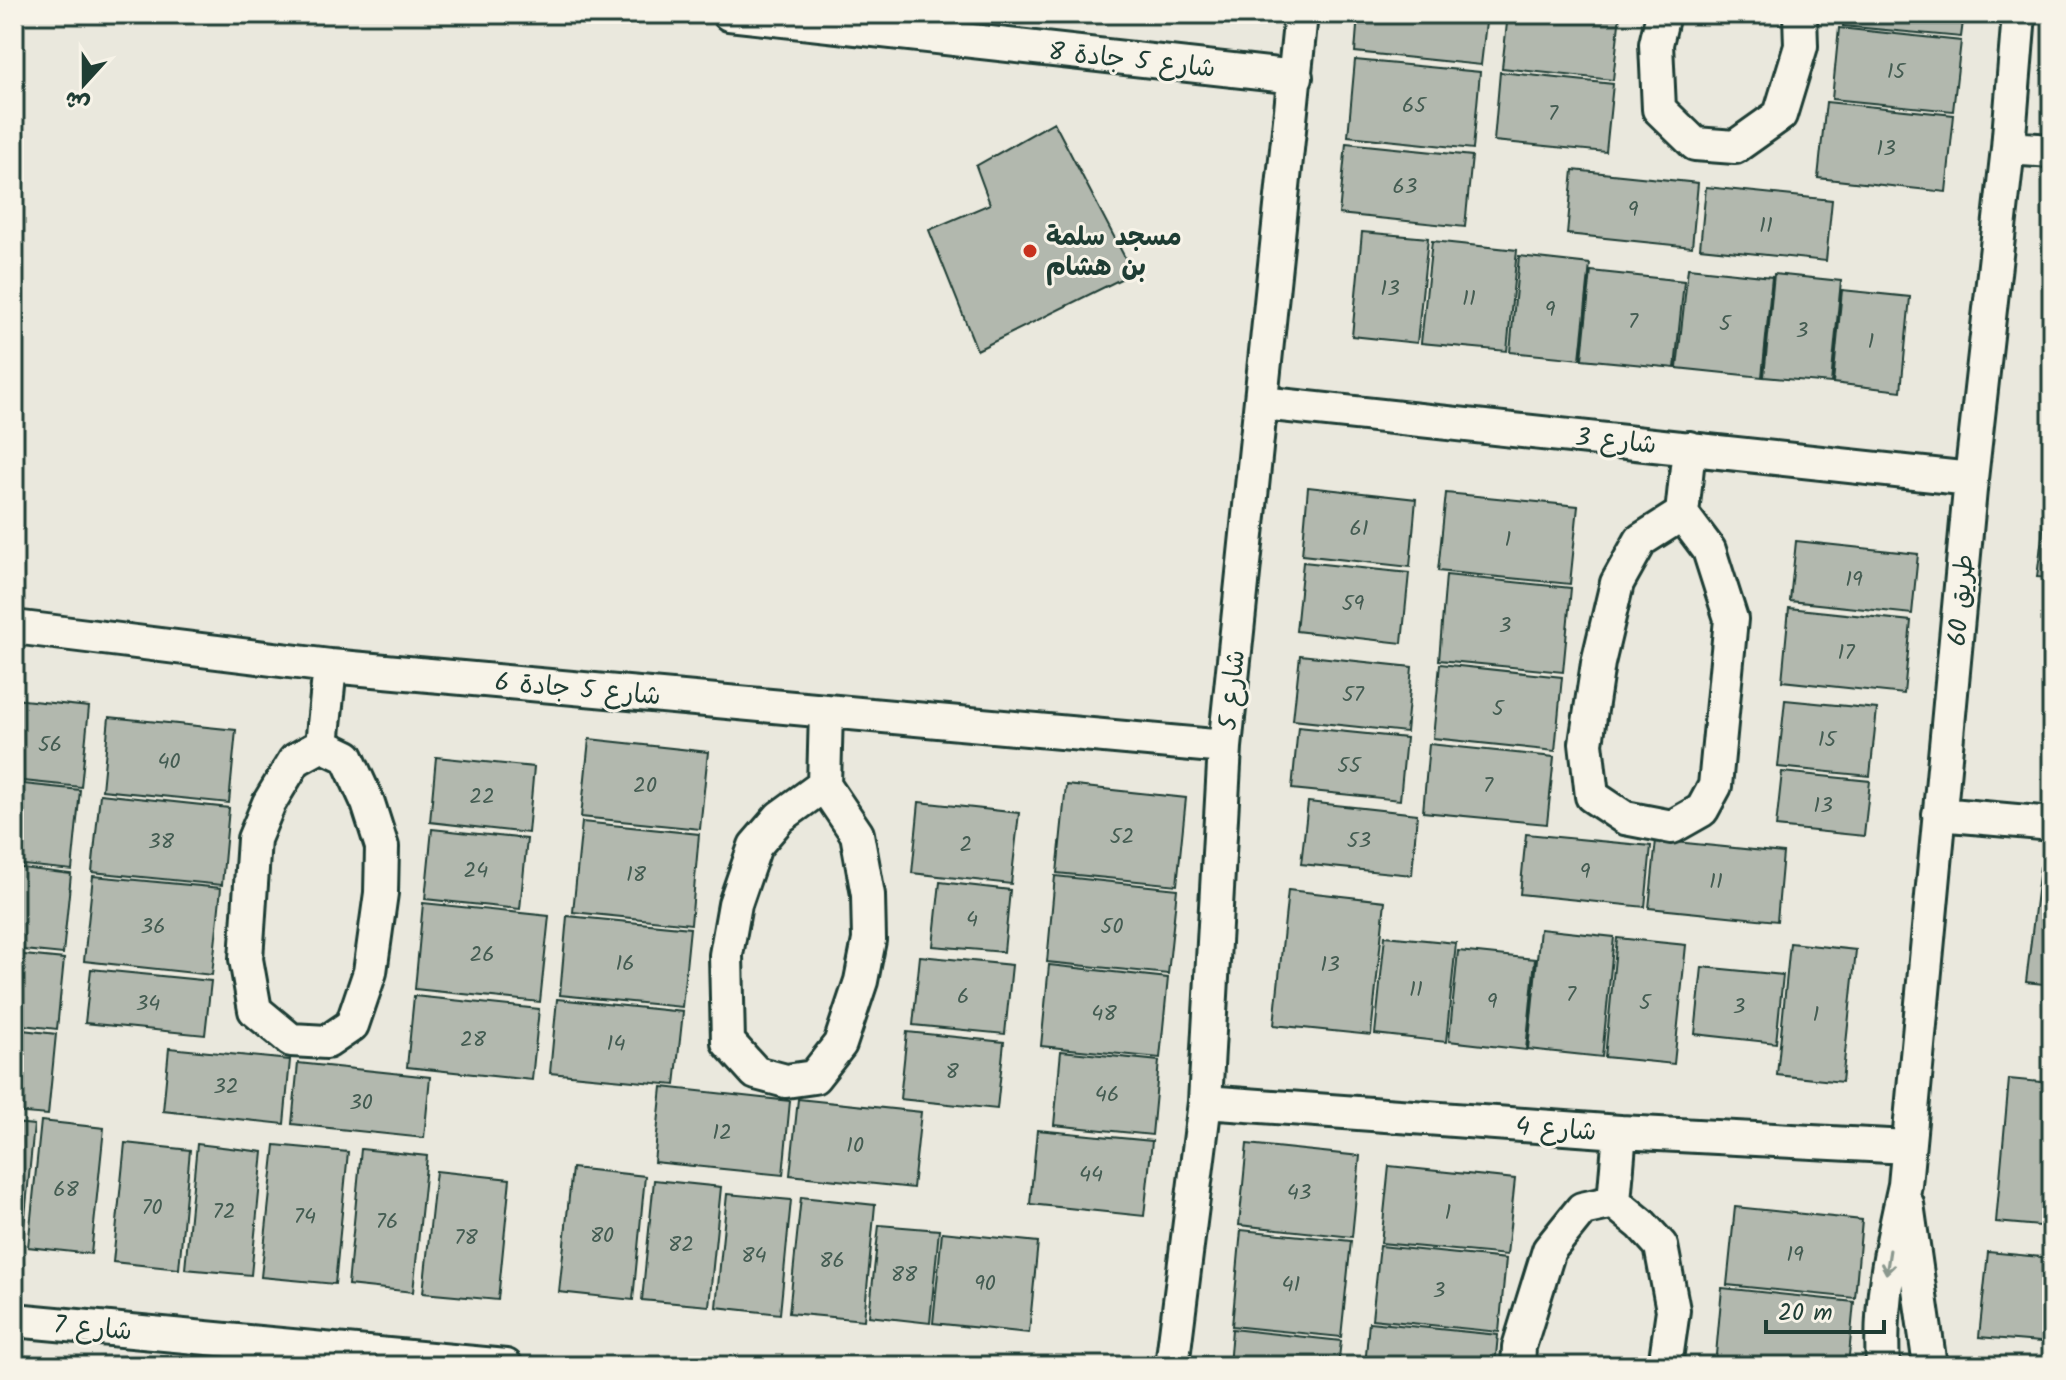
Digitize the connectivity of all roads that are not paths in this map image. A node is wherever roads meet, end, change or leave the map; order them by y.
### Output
1 (729, 14) edge
2 (1301, 14) edge
3 (1663, 14) edge
4 (1800, 14) edge
5 (2019, 14) edge
6 (1296, 77) junction
7 (2008, 148) junction
8 (2052, 151) edge
9 (1261, 403) junction
10 (1689, 448) junction
11 (1971, 479) junction
12 (1682, 514) junction
13 (14, 627) edge
14 (330, 666) junction
15 (826, 711) junction
16 (322, 745) junction
17 (1225, 747) junction
18 (824, 785) junction
19 (1939, 814) junction
20 (2052, 824) edge
21 (1205, 1102) junction
22 (1620, 1132) junction
23 (1908, 1147) junction
24 (1905, 1185) junction
25 (1614, 1202) junction
26 (14, 1320) edge
27 (506, 1366) edge
28 (1172, 1366) edge
29 (1518, 1366) edge
30 (1665, 1366) edge
31 (1883, 1366) edge
32 (1930, 1366) edge

1 - 6 street, شارع 5 جادة 8
2 - 6 street, شارع 5
3 - 4 street
5 - 7 street, طريق 60
6 - 9 street, شارع 5
7 - 8 street
7 - 11 street, طريق 60
9 - 10 street, شارع 3
9 - 17 street, شارع 5
10 - 11 street, شارع 3
10 - 12 street
11 - 19 street, طريق 60
12 - 12 street
13 - 14 street, شارع 5 جادة 6
14 - 15 street, شارع 5 جادة 6
14 - 16 street
15 - 17 street, شارع 5 جادة 6
15 - 18 street
16 - 16 street
17 - 21 street, شارع 5
18 - 18 street
19 - 20 street
19 - 23 street, طريق 60
21 - 22 street, شارع 4
21 - 28 street, شارع 5
22 - 23 street, شارع 4
22 - 25 street
23 - 24 street, طريق 60
24 -> 31 street, طريق 60
24 - 32 street, طريق 60
25 - 29 street
25 - 30 street
26 - 27 street, شارع 7

